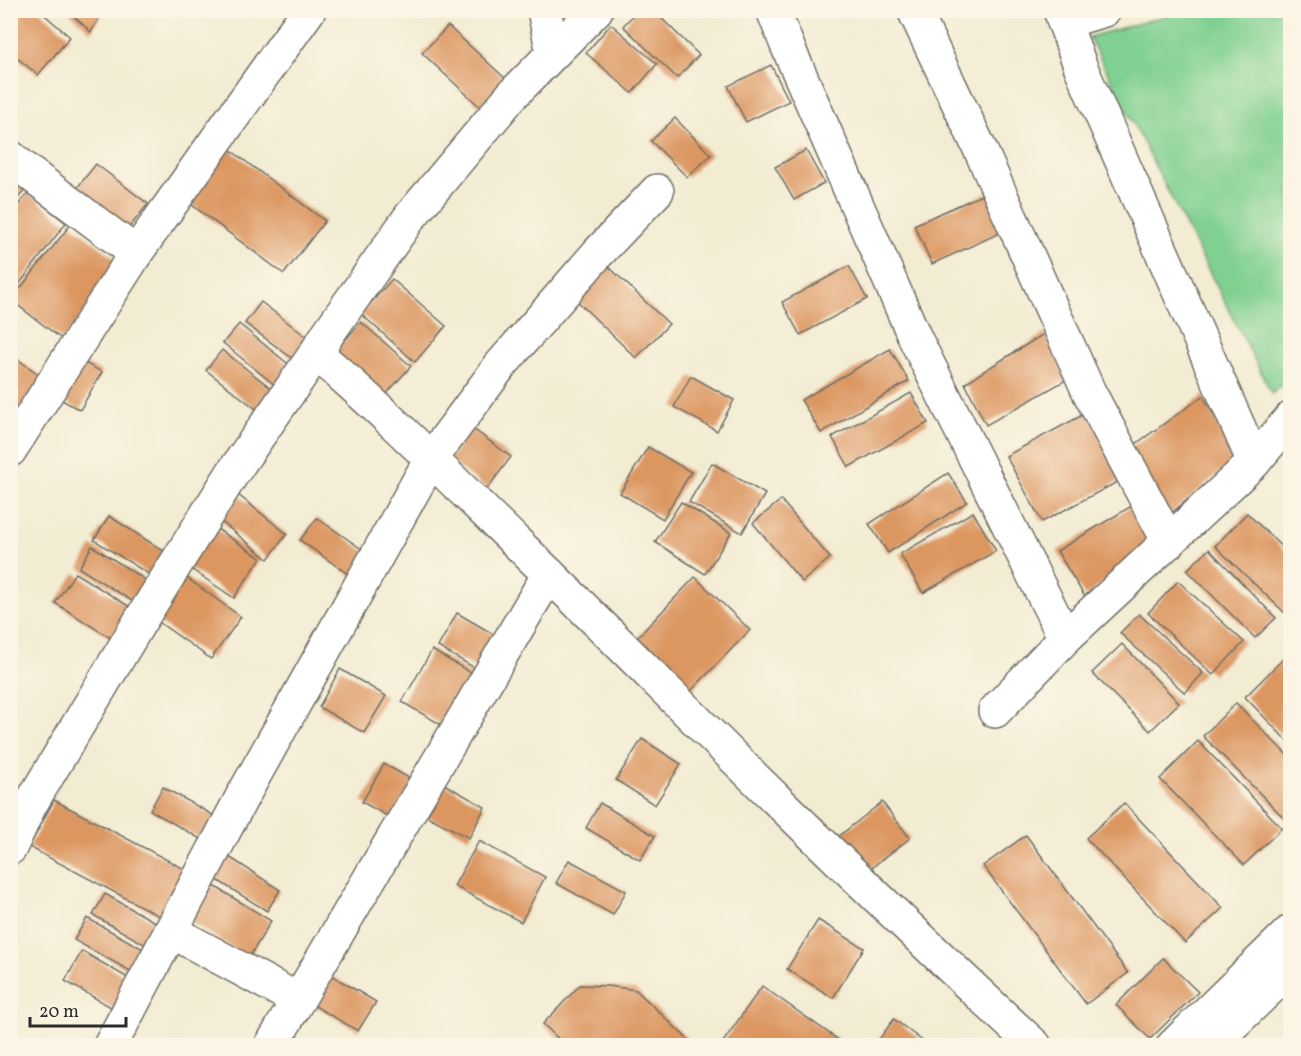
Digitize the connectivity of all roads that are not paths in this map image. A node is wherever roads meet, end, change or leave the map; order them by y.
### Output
1 (309, 10) edge
2 (544, 10) edge
3 (596, 10) edge
4 (773, 10) edge
5 (914, 10) edge
6 (1104, 10) edge
7 (1062, 16) edge
8 (553, 53) junction
9 (10, 157) edge
10 (657, 191) dead end
11 (136, 253) junction
12 (316, 353) junction
13 (1290, 419) edge
14 (10, 450) edge
15 (431, 459) junction
16 (1254, 462) junction
17 (1169, 542) junction
18 (549, 574) junction
19 (1065, 638) junction
20 (995, 711) dead end
21 (10, 848) edge
22 (171, 931) junction
23 (1290, 932) edge
24 (1290, 969) edge
25 (298, 1000) junction
26 (110, 1046) edge
27 (271, 1046) edge
28 (1035, 1046) edge
29 (1173, 1046) edge
30 (1210, 1046) edge

1 - 11 street
2 - 8 street
3 - 8 street
4 - 19 street
5 - 17 street
6 - 7 street
7 - 16 street
8 - 12 street
9 - 11 street
10 - 15 street
11 - 14 street
12 - 15 street
12 - 21 street
13 - 16 street
15 - 18 street
15 - 22 street
16 - 17 street
17 - 19 street
18 - 25 street
18 - 28 street
19 - 20 street
22 - 25 street
22 - 26 street
23 - 29 street
24 - 30 street
25 - 27 street

